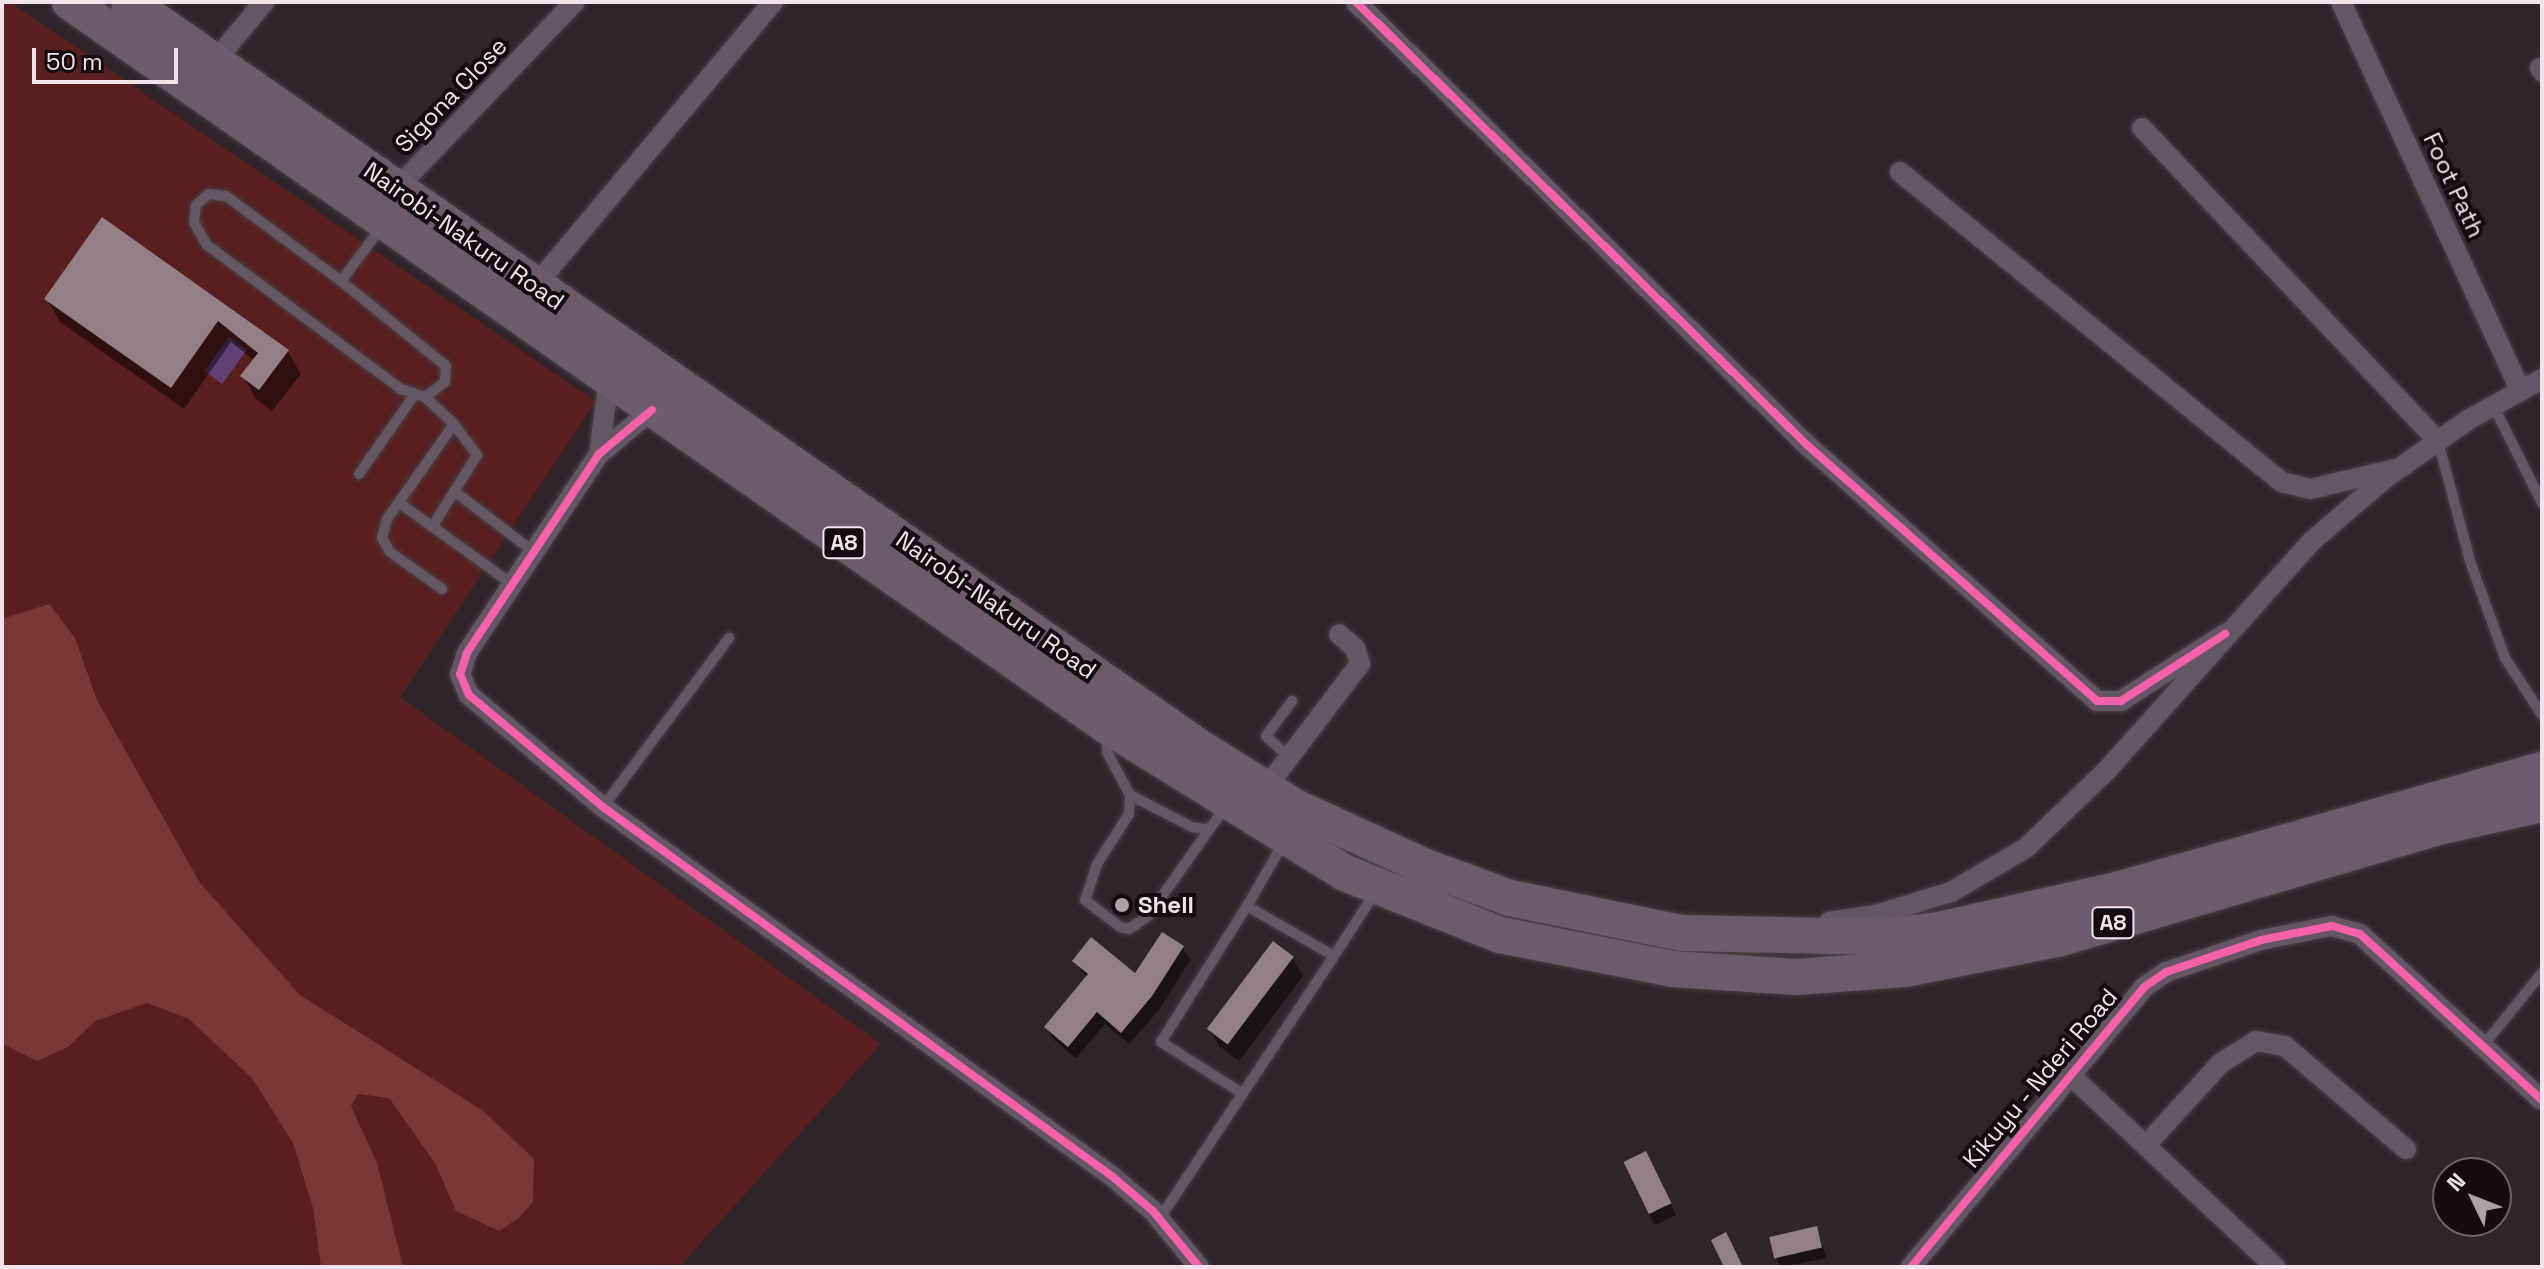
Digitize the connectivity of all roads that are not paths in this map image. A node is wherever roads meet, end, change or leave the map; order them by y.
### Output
1 (70, 2) edge
2 (129, 2) edge
3 (264, 2) edge
4 (575, 2) edge
5 (773, 2) edge
6 (1356, 2) edge
7 (2341, 2) edge
8 (215, 61) junction
9 (2142, 128) dead end
10 (1900, 172) dead end
11 (397, 188) junction
12 (386, 222) junction
13 (341, 281) junction
14 (534, 287) junction
15 (609, 379) junction
16 (2542, 379) edge
17 (2520, 389) junction
18 (413, 397) junction
19 (425, 397) junction
20 (2493, 405) junction
21 (652, 410) junction
22 (454, 424) junction
23 (2438, 441) junction
24 (599, 454) junction
25 (2398, 468) junction
26 (359, 474) dead end
27 (454, 491) junction
28 (2542, 503) edge
29 (401, 504) junction
30 (432, 527) junction
31 (534, 552) junction
32 (512, 584) junction
33 (442, 589) dead end
34 (1339, 634) dead end
35 (2225, 634) junction
36 (729, 638) dead end
37 (1292, 701) dead end
38 (2542, 715) edge
39 (1107, 726) junction
40 (1289, 757) junction
41 (2542, 770) edge
42 (1265, 789) junction
43 (1130, 795) junction
44 (2542, 804) edge
45 (603, 807) junction
46 (1218, 817) junction
47 (1286, 838) junction
48 (1377, 890) junction
49 (1247, 906) junction
50 (1680, 933) junction
51 (1334, 956) junction
52 (2542, 973) edge
53 (2483, 1046) junction
54 (2068, 1073) junction
55 (1240, 1092) junction
56 (2542, 1100) edge
57 (2146, 1145) junction
58 (2406, 1149) dead end
59 (1160, 1218) junction
60 (1199, 1267) edge
61 (1911, 1267) edge
62 (2275, 1267) edge

1 - 12 highway, A8
2 - 8 highway, Nairobi-Nakuru Road / A8
3 - 8 street
4 - 11 street, Sigona Close
5 - 14 street
6 - 35 street
7 - 17 street, Foot Path
8 - 11 highway, Nairobi-Nakuru Road / A8
9 - 23 street
10 - 25 street
11 - 14 highway, Nairobi-Nakuru Road / A8
12 - 13 lane
12 - 15 highway, A8
13 - 18 lane
13 - 19 lane
14 - 42 highway, Nairobi-Nakuru Road / A8
15 - 21 highway, A8
15 - 24 street
16 - 17 street
17 - 20 street
18 - 19 lane
18 - 26 lane
19 - 22 lane
20 - 23 street
20 - 28 lane
21 - 24 street
21 - 39 highway, A8
22 - 27 lane
22 - 29 lane
23 - 25 street
23 - 38 lane
24 - 31 street
25 - 35 street
27 - 30 lane
27 - 31 lane
29 - 30 lane
29 - 33 lane
30 - 32 lane
31 - 32 street
32 - 45 street
34 - 40 street
35 - 50 street
36 - 45 lane
37 - 40 lane
39 - 43 lane
39 - 46 highway, A8
40 - 42 street
41 - 50 highway, A8
42 - 50 highway, Nairobi-Nakuru Road / A8
43 - 46 lane
43 - 46 lane
44 - 48 highway, A8
45 - 59 street
46 - 47 highway, A8
47 - 48 highway, A8
47 - 49 lane
48 - 51 lane
49 - 51 lane
49 - 55 lane
51 - 55 lane
52 - 53 lane
53 - 54 street, Kikuyu - Nderi Road
53 - 56 street, Kikuyu - Nderi Road
54 - 57 street
54 - 61 street, Kikuyu - Nderi Road
55 - 59 lane
57 - 58 street
57 - 62 street
59 - 60 street

